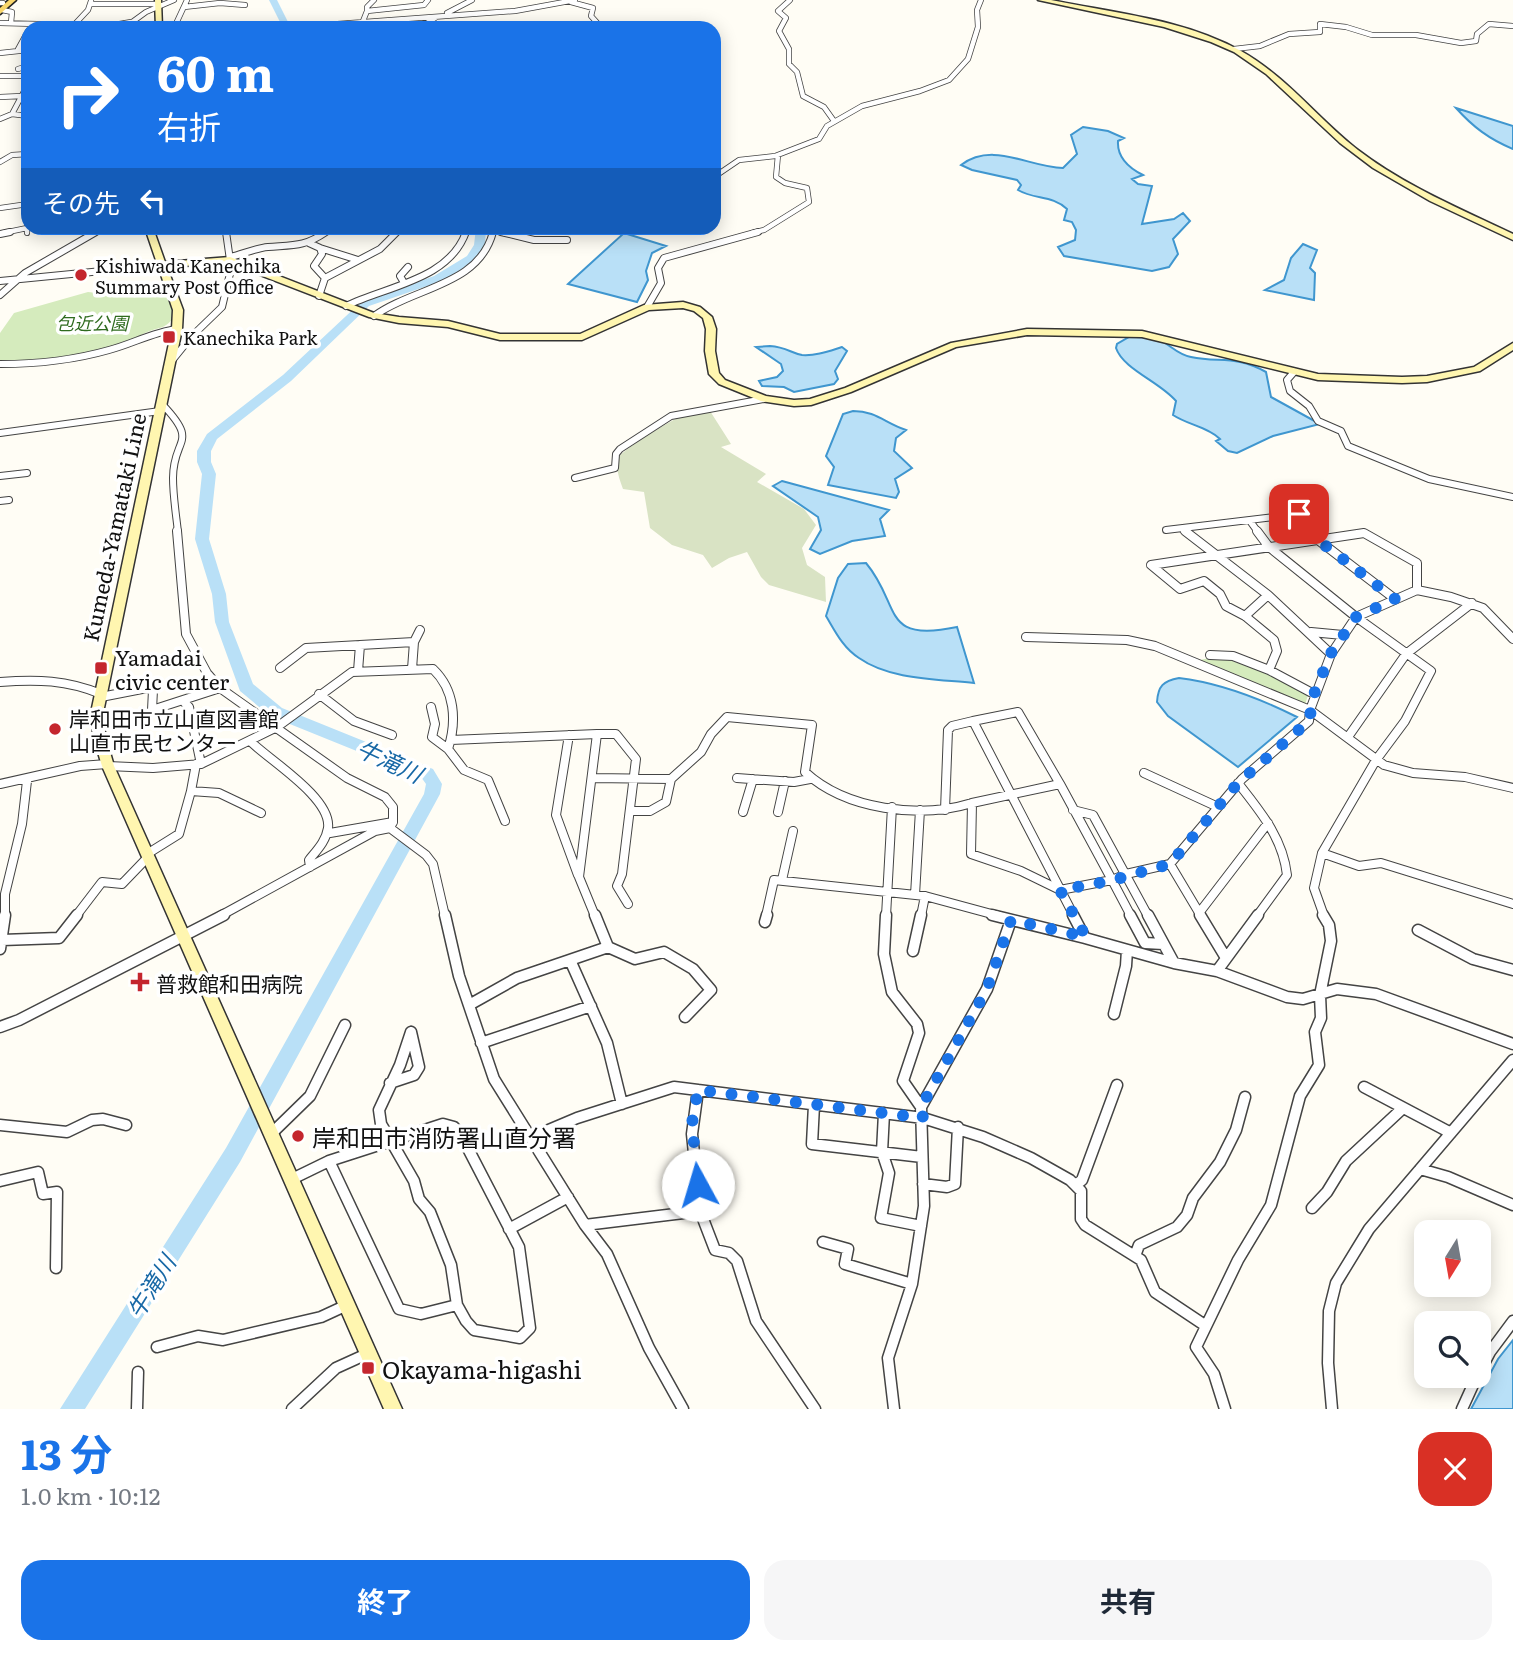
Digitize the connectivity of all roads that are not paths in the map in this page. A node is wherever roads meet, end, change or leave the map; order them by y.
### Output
1 (13, 0) edge
2 (174, 0) edge
3 (187, 0) edge
4 (374, 0) edge
5 (428, 0) edge
6 (472, 0) edge
7 (790, 0) edge
8 (981, 0) edge
9 (1041, 0) edge
10 (573, 1) edge
11 (91, 2) edge
12 (236, 2) edge
13 (158, 4) edge
14 (245, 5) dead end
15 (2, 6) edge
16 (184, 7) junction
17 (367, 11) junction
18 (44, 16) dead end
19 (437, 17) junction
20 (39, 21) edge
21 (80, 21) edge
22 (132, 21) edge
23 (177, 21) edge
24 (363, 21) joint
25 (428, 21) edge
26 (596, 21) edge
27 (0, 23) edge
28 (11, 23) junction
29 (21, 25) edge
30 (1513, 26) edge
31 (21, 45) edge
32 (1234, 49) junction
33 (17, 51) junction
34 (21, 51) edge
35 (2, 53) edge
36 (0, 60) edge
37 (21, 66) edge
38 (18, 69) dead end
39 (0, 76) edge
40 (21, 76) edge
41 (21, 96) edge
42 (0, 97) edge
43 (21, 98) edge
44 (12, 114) junction
45 (21, 115) edge
46 (0, 119) edge
47 (834, 121) junction
48 (21, 154) edge
49 (12, 155) junction
50 (0, 156) edge
51 (778, 156) junction
52 (0, 162) edge
53 (721, 172) edge
54 (21, 205) edge
55 (0, 208) edge
56 (21, 232) edge
57 (0, 234) edge
58 (90, 235) edge
59 (152, 235) edge
60 (226, 235) edge
61 (321, 235) edge
62 (395, 235) edge
63 (466, 235) edge
64 (492, 235) edge
65 (509, 235) edge
66 (1513, 237) edge
67 (567, 240) dead end
68 (309, 243) junction
69 (320, 248) junction
70 (231, 259) junction
71 (358, 260) junction
72 (163, 265) junction
73 (408, 267) dead end
74 (325, 278) junction
75 (16, 280) junction
76 (0, 281) edge
77 (403, 281) junction
78 (0, 295) edge
79 (319, 296) junction
80 (349, 307) junction
81 (647, 307) junction
82 (370, 314) junction
83 (177, 329) junction
84 (1513, 346) edge
85 (170, 363) junction
86 (0, 364) edge
87 (1294, 372) junction
88 (764, 399) junction
89 (161, 408) junction
90 (0, 433) edge
91 (27, 473) dead end
92 (0, 476) edge
93 (575, 478) dead end
94 (1513, 497) edge
95 (9, 500) dead end
96 (0, 501) edge
97 (1250, 521) junction
98 (1183, 529) junction
99 (1166, 530) dead end
100 (1318, 540) junction
101 (1269, 547) junction
102 (1215, 555) junction
103 (1417, 590) junction
104 (1268, 595) junction
105 (1395, 599) junction
106 (1472, 603) junction
107 (1245, 616) junction
108 (1356, 617) junction
109 (419, 630) dead end
110 (1311, 632) junction
111 (1343, 635) junction
112 (1026, 637) dead end
113 (1513, 639) edge
114 (414, 642) junction
115 (360, 645) junction
116 (1331, 653) junction
117 (1406, 654) junction
118 (1210, 655) dead end
119 (281, 668) dead end
120 (412, 669) junction
121 (1269, 670) junction
122 (358, 671) junction
123 (0, 682) edge
124 (220, 688) junction
125 (318, 694) junction
126 (1314, 694) junction
127 (101, 696) junction
128 (184, 702) junction
129 (431, 707) dead end
130 (1310, 710) junction
131 (972, 721) junction
132 (279, 726) junction
133 (597, 734) junction
134 (392, 735) dead end
135 (569, 735) junction
136 (1348, 737) junction
137 (250, 741) junction
138 (449, 745) junction
139 (1376, 760) junction
140 (198, 764) junction
141 (108, 765) junction
142 (1144, 773) dead end
143 (592, 778) junction
144 (737, 778) dead end
145 (634, 779) junction
146 (671, 779) junction
147 (753, 779) junction
148 (810, 779) junction
149 (27, 780) junction
150 (785, 781) junction
151 (1238, 783) junction
152 (0, 784) edge
153 (1059, 784) junction
154 (1513, 788) edge
155 (191, 791) junction
156 (1010, 794) junction
157 (972, 803) junction
158 (892, 807) junction
159 (1217, 807) junction
160 (920, 810) junction
161 (945, 810) junction
162 (1073, 810) junction
163 (630, 811) junction
164 (743, 812) dead end
165 (778, 812) dead end
166 (261, 813) dead end
167 (505, 821) dead end
168 (1268, 822) junction
169 (392, 826) junction
170 (793, 831) dead end
171 (330, 832) junction
172 (1322, 853) junction
173 (147, 855) junction
174 (1170, 864) junction
175 (310, 867) junction
176 (1126, 874) junction
177 (579, 877) junction
178 (782, 880) junction
179 (1110, 881) junction
180 (1060, 890) junction
181 (887, 891) junction
182 (920, 896) junction
183 (628, 904) dead end
184 (1513, 904) edge
185 (1199, 913) junction
186 (1011, 920) junction
187 (765, 922) dead end
188 (1418, 930) dead end
189 (183, 937) junction
190 (1086, 937) junction
191 (1, 944) edge
192 (1163, 944) junction
193 (608, 947) junction
194 (1127, 950) junction
195 (913, 951) dead end
196 (1226, 958) junction
197 (569, 960) junction
198 (1174, 963) junction
199 (1513, 970) edge
200 (1217, 971) junction
201 (1320, 995) junction
202 (469, 1005) junction
203 (591, 1006) junction
204 (1114, 1014) dead end
205 (685, 1017) dead end
206 (345, 1025) dead end
207 (0, 1027) edge
208 (481, 1042) junction
209 (1513, 1044) edge
210 (1513, 1060) edge
211 (390, 1083) junction
212 (1117, 1085) dead end
213 (1364, 1087) dead end
214 (698, 1090) junction
215 (1245, 1097) dead end
216 (622, 1104) junction
217 (814, 1105) junction
218 (1404, 1108) junction
219 (922, 1112) junction
220 (884, 1113) junction
221 (0, 1125) edge
222 (126, 1125) dead end
223 (958, 1126) junction
224 (270, 1132) junction
225 (1451, 1133) junction
226 (532, 1137) junction
227 (390, 1140) junction
228 (882, 1152) junction
229 (922, 1157) junction
230 (330, 1161) junction
231 (1420, 1169) junction
232 (292, 1180) junction
233 (0, 1181) edge
234 (923, 1184) junction
235 (1077, 1184) junction
236 (568, 1197) junction
237 (1513, 1205) edge
238 (1312, 1208) dead end
239 (700, 1211) junction
240 (585, 1225) junction
241 (920, 1226) junction
242 (509, 1229) junction
243 (823, 1242) dead end
244 (1135, 1256) junction
245 (56, 1268) dead end
246 (912, 1284) junction
247 (457, 1304) junction
248 (347, 1305) junction
249 (1513, 1321) edge
250 (1206, 1326) junction
251 (157, 1347) dead end
252 (1491, 1351) edge
253 (369, 1353) junction
254 (138, 1372) dead end
255 (1472, 1388) edge
256 (137, 1409) edge
257 (292, 1409) edge
258 (393, 1409) edge
259 (684, 1409) edge
260 (815, 1409) edge
261 (894, 1409) edge
262 (1225, 1409) edge
263 (1332, 1409) edge
264 (1462, 1409) edge

1 - 15 main road
2 - 13 street
3 - 16 street
4 - 17 street
5 - 17 street
6 - 19 street
7 - 47 street
8 - 47 street
9 - 32 street
10 - 19 street
10 - 26 street
11 - 13 street
11 - 21 street
12 - 14 street
12 - 16 street
13 - 22 street
15 - 28 street
16 - 23 street
17 - 24 street
18 - 20 street
19 - 24 street
19 - 25 street
27 - 28 street
28 - 29 street
30 - 32 street
31 - 33 street
32 - 66 street
33 - 34 street
33 - 35 street
35 - 36 street
37 - 38 street
39 - 40 street
41 - 42 street
43 - 44 street
44 - 45 street
44 - 46 street
47 - 51 street
48 - 49 street
49 - 50 street
49 - 52 street
51 - 53 street
51 - 81 street
54 - 55 street
56 - 57 street
58 - 75 street
59 - 72 street, Kumeda-Yamataki Line
60 - 70 street
61 - 68 street
62 - 71 street
63 - 77 street
64 - 82 street
65 - 67 street
68 - 69 street
68 - 70 street
69 - 71 street
69 - 74 street
70 - 72 street
70 - 79 street
70 - 85 street
71 - 74 street
72 - 75 street
72 - 83 street, Kumeda-Yamataki Line
73 - 77 street
74 - 79 street
75 - 76 street
75 - 78 street
77 - 80 street
79 - 80 street
80 - 82 street
81 - 82 street
81 - 88 street
83 - 85 street, Kumeda-Yamataki Line
83 - 86 street
84 - 87 street
85 - 89 street, Kumeda-Yamataki Line
87 - 88 street
87 - 94 street
88 - 93 street
89 - 90 street
89 - 124 street
89 - 127 street, Kumeda-Yamataki Line
91 - 92 street
95 - 96 street
97 - 98 street
97 - 100 street
97 - 101 street
98 - 99 street
98 - 102 street
100 - 101 street
100 - 103 street
100 - 105 street
101 - 102 street
101 - 108 street
102 - 104 street
102 - 107 street
103 - 105 street
103 - 106 street
104 - 107 street
104 - 110 street
105 - 108 street
106 - 113 street
106 - 117 street
107 - 121 street
108 - 111 street
108 - 117 street
109 - 114 street
110 - 111 street
110 - 116 street
111 - 116 street
112 - 130 street
114 - 115 street
114 - 120 street
115 - 119 street
115 - 122 street
116 - 126 street
117 - 136 street
117 - 139 street
118 - 121 street
120 - 122 street
120 - 138 street
121 - 126 street
122 - 125 street
123 - 127 street
124 - 128 street
124 - 132 street
125 - 132 street
125 - 134 street
126 - 130 street
127 - 128 street
127 - 141 street, Kumeda-Yamataki Line
128 - 140 street
129 - 138 street
130 - 136 street
130 - 151 street
131 - 153 street
131 - 156 street
131 - 161 street
132 - 137 street
132 - 169 street
133 - 135 street
133 - 143 street
133 - 145 street
135 - 138 street
135 - 177 street
136 - 139 street
137 - 140 street
137 - 171 street
138 - 167 street
139 - 154 street
139 - 172 street
140 - 141 street
140 - 155 street
141 - 149 street
141 - 173 street, Kumeda-Yamataki Line
142 - 159 street
143 - 145 street
143 - 177 street
144 - 147 street
145 - 146 street
145 - 163 street
146 - 148 street
146 - 163 street
147 - 150 street
147 - 164 street
148 - 150 street
148 - 158 street
149 - 152 street
149 - 191 street
150 - 165 street
151 - 159 street
151 - 168 street
153 - 156 street
153 - 162 street
155 - 166 street
155 - 173 street
156 - 157 street
156 - 180 street
157 - 161 street
157 - 180 street
158 - 160 street
158 - 181 street
159 - 174 street
160 - 161 street
160 - 182 street
162 - 176 street
162 - 179 street
163 - 183 street
168 - 185 street
168 - 196 street
169 - 171 street
169 - 175 street
169 - 202 street
170 - 178 street
171 - 175 street
172 - 184 street
172 - 201 street
173 - 189 street, Kumeda-Yamataki Line
173 - 191 street
174 - 176 street
174 - 185 street
175 - 189 street
176 - 179 street
176 - 192 street
177 - 193 street
178 - 181 street
178 - 187 street
179 - 180 street
179 - 192 street
180 - 190 street
181 - 182 street
181 - 219 street
182 - 186 street
182 - 195 street
185 - 196 street
186 - 190 street
186 - 219 street
188 - 199 street
189 - 207 street
189 - 224 street, Kumeda-Yamataki Line
190 - 194 street
192 - 198 street
193 - 197 street
193 - 205 street
194 - 198 street
194 - 204 street
196 - 200 street
197 - 202 street
197 - 203 street
198 - 200 street
200 - 201 street
201 - 209 street
201 - 250 street
202 - 208 street
203 - 208 street
203 - 216 street
206 - 224 street
208 - 226 street
210 - 225 street
211 - 211 street
211 - 227 street
212 - 235 street
213 - 218 street
214 - 216 street
214 - 217 street
214 - 239 street
215 - 244 street
216 - 226 street
217 - 220 street
217 - 228 street
218 - 225 street
218 - 238 street
219 - 220 street
219 - 223 street
219 - 229 street
220 - 228 street
221 - 222 street
223 - 234 street
223 - 235 street
224 - 232 street, Kumeda-Yamataki Line
225 - 231 street
226 - 236 street
227 - 230 street
227 - 242 street
227 - 247 street
228 - 229 street
228 - 241 street
229 - 234 street
230 - 232 street
230 - 247 street
231 - 237 street
231 - 263 street
232 - 248 street, Kumeda-Yamataki Line
233 - 245 street
234 - 241 street
235 - 244 street
236 - 240 street
236 - 242 street
239 - 240 street
239 - 260 street
240 - 259 street
241 - 246 street
242 - 247 street
243 - 246 street
244 - 250 street
246 - 261 street
248 - 251 street
248 - 253 street, Kumeda-Yamataki Line
249 - 252 street
250 - 262 street
253 - 257 street
253 - 258 street, Kumeda-Yamataki Line
254 - 256 street
255 - 264 street

